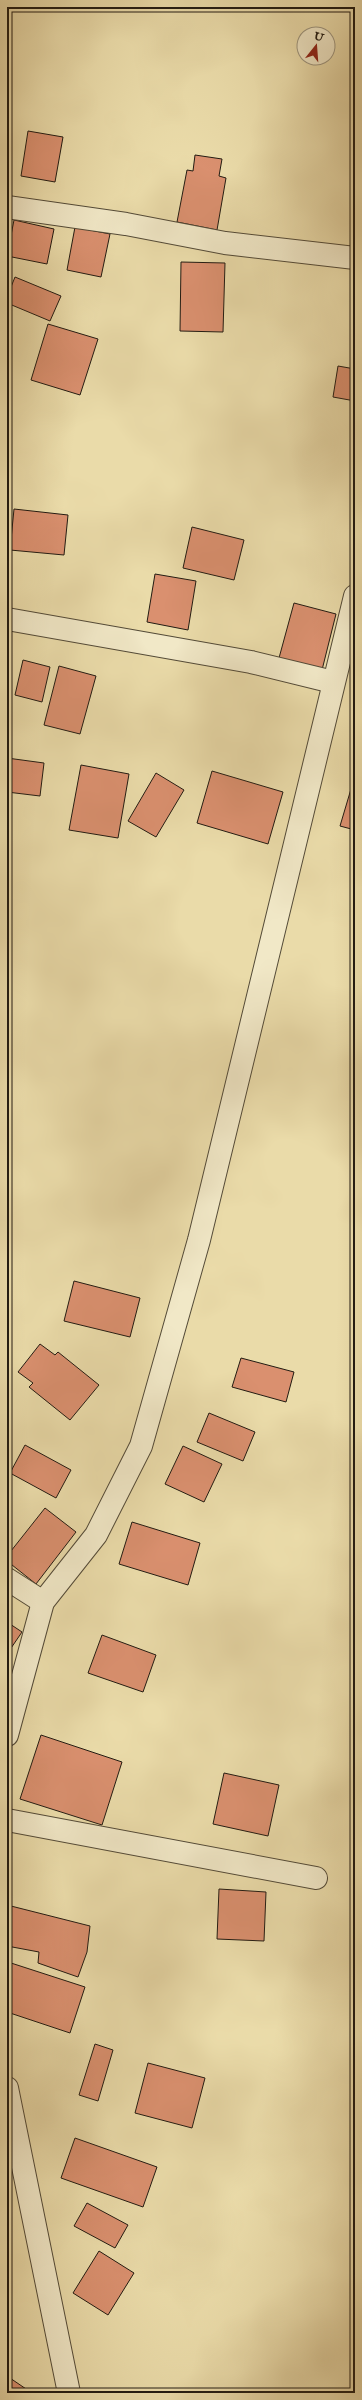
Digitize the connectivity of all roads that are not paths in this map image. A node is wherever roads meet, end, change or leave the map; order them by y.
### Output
1 (7, 208) edge
2 (355, 258) edge
3 (355, 596) edge
4 (7, 619) edge
5 (334, 682) junction
6 (7, 1579) edge
7 (43, 1602) junction
8 (7, 1735) edge
9 (7, 1820) edge
10 (316, 1878) dead end
11 (7, 2088) edge
12 (69, 2393) edge

1 - 2 street
3 - 5 street
4 - 5 street
5 - 7 street
6 - 7 street
7 - 8 street
9 - 10 street
11 - 12 street

